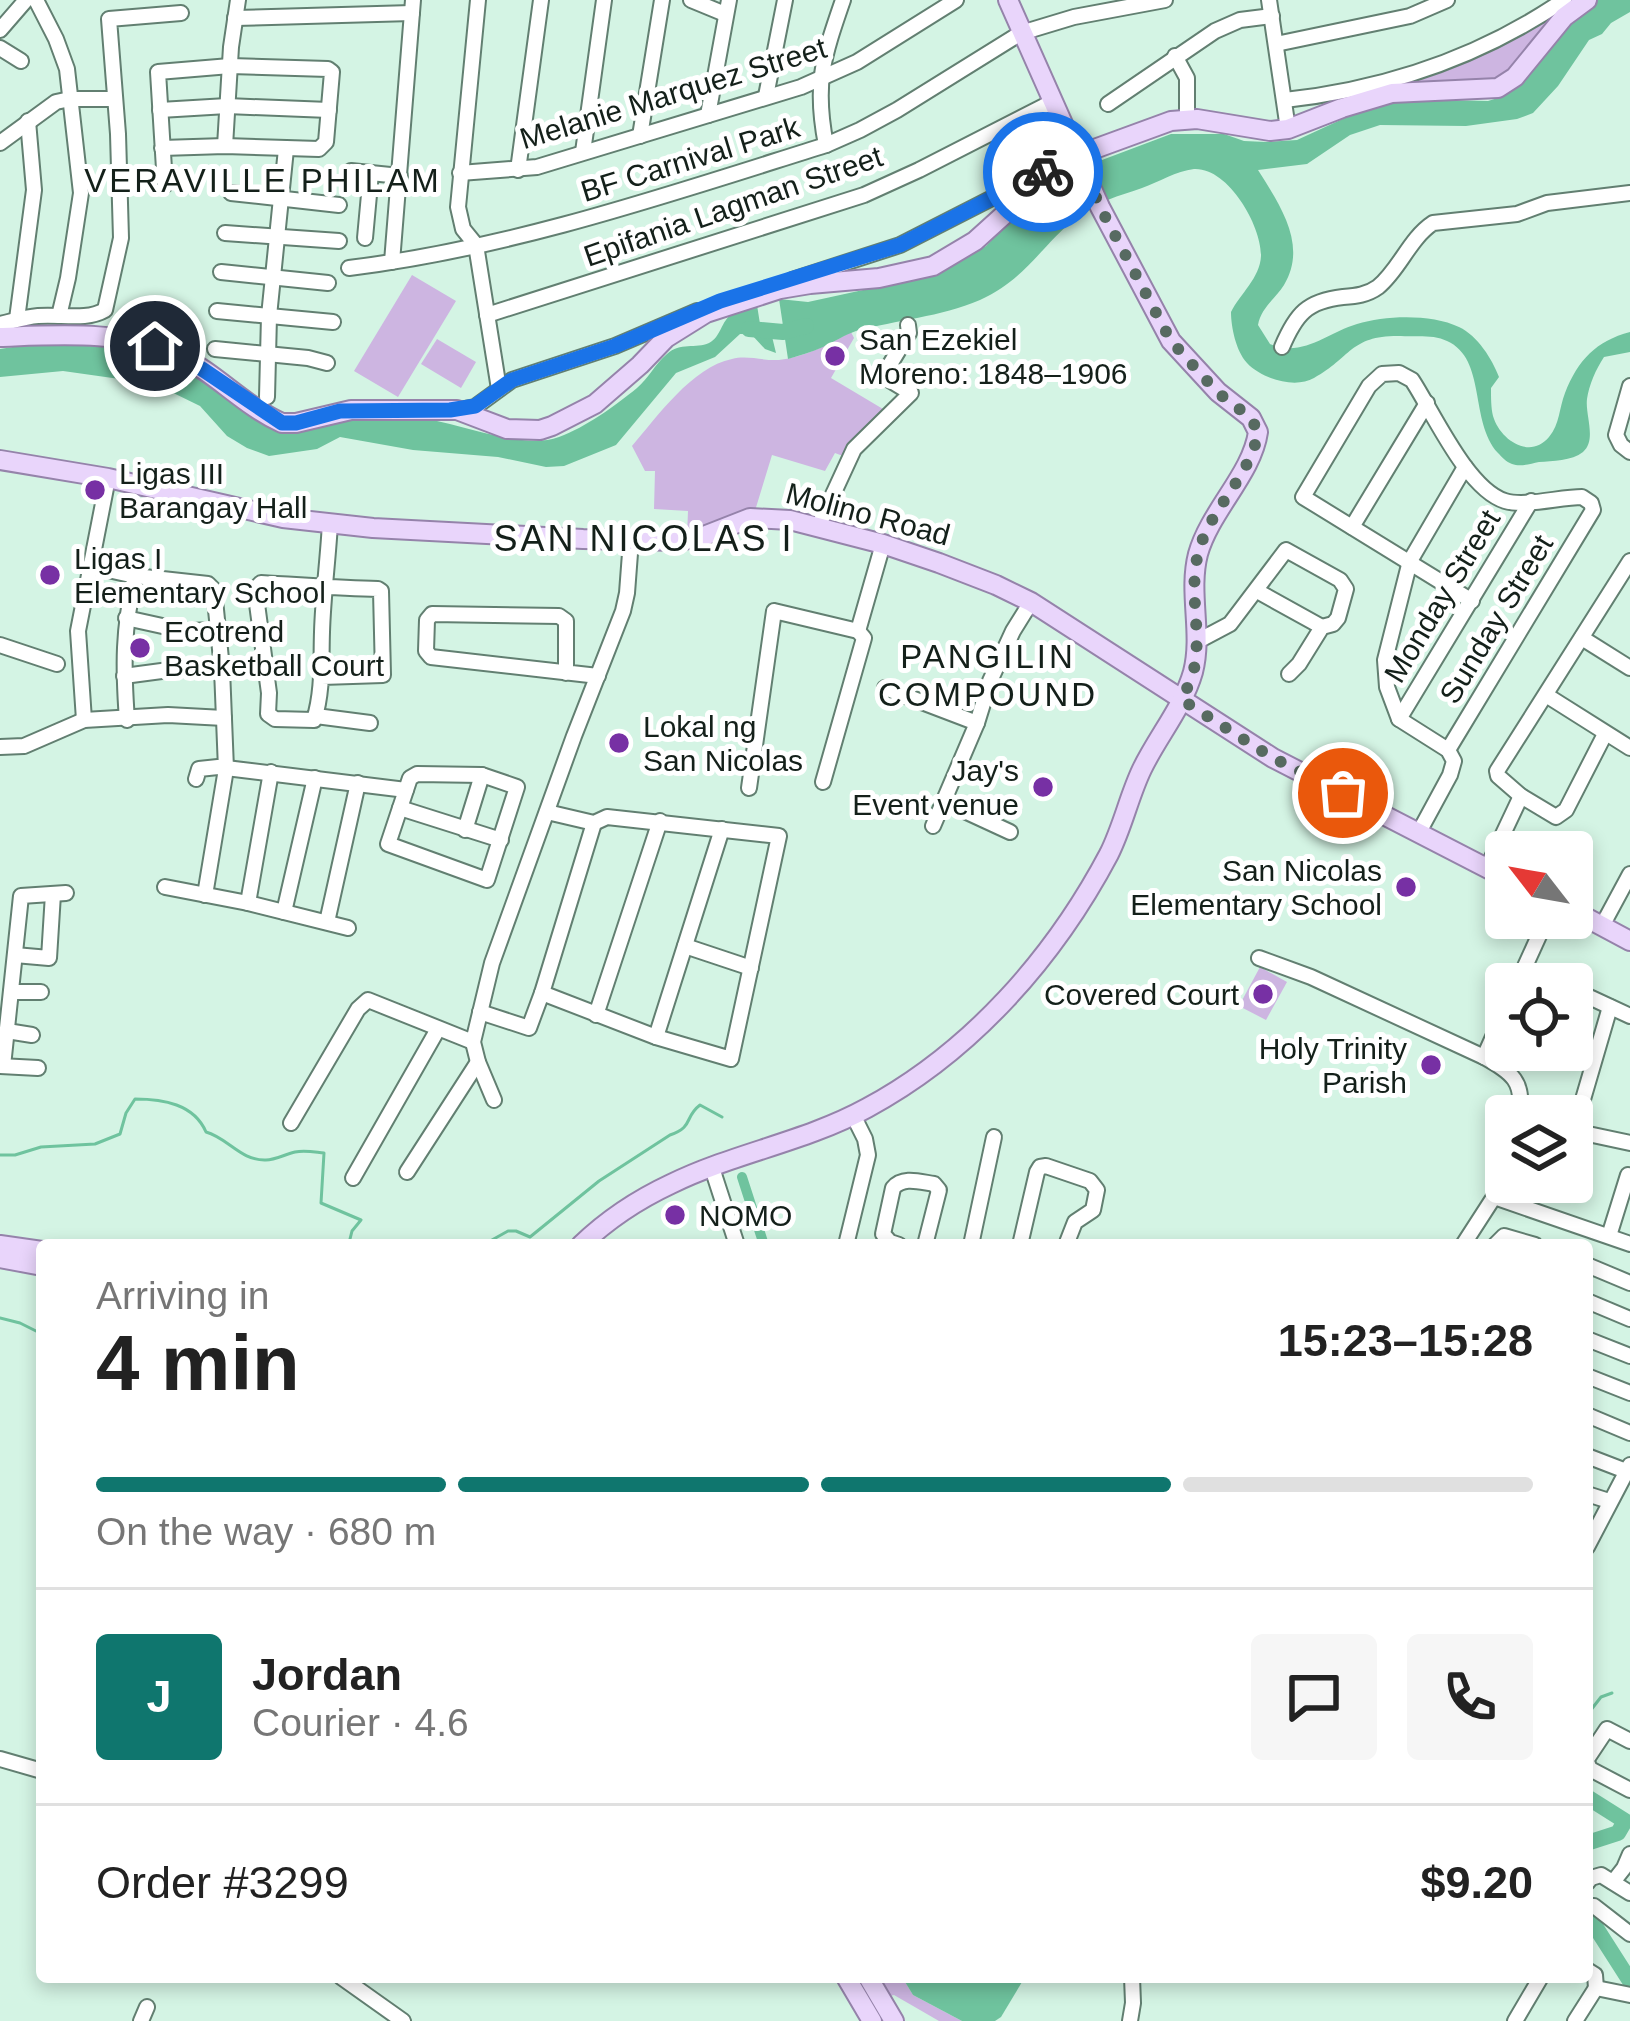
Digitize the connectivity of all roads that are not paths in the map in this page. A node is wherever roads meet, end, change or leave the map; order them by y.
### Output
1 (26, 0) edge
2 (36, 0) edge
3 (238, 0) edge
4 (478, 0) edge
5 (542, 0) edge
6 (604, 0) edge
7 (662, 0) edge
8 (691, 0) edge
9 (785, 0) edge
10 (843, 0) edge
11 (1008, 0) edge
12 (1165, 0) edge
13 (1447, 0) edge
14 (1564, 0) edge
15 (1587, 0) edge
16 (947, 3) edge
17 (412, 6) edge
18 (727, 7) edge
19 (1270, 8) edge
20 (181, 13) dead end
21 (235, 18) junction
22 (0, 30) edge
23 (1021, 33) junction
24 (1276, 44) junction
25 (0, 48) edge
26 (1175, 56) junction
27 (21, 61) dead end
28 (230, 66) junction
29 (819, 80) junction
30 (766, 96) junction
31 (114, 98) junction
32 (70, 99) junction
33 (1285, 100) junction
34 (1054, 101) junction
35 (1108, 104) dead end
36 (227, 106) junction
37 (160, 110) junction
38 (329, 110) junction
39 (708, 115) junction
40 (1187, 120) junction
41 (28, 121) junction
42 (1288, 129) junction
43 (640, 136) junction
44 (0, 143) edge
45 (826, 145) junction
46 (225, 146) junction
47 (162, 148) junction
48 (286, 149) junction
49 (584, 152) junction
50 (1080, 162) junction
51 (518, 170) junction
52 (351, 171) dead end
53 (371, 173) junction
54 (460, 173) junction
55 (400, 176) junction
56 (165, 185) dead end
57 (231, 193) dead end
58 (1630, 194) edge
59 (281, 198) junction
60 (339, 205) dead end
61 (225, 233) dead end
62 (277, 236) junction
63 (365, 238) dead end
64 (339, 241) dead end
65 (476, 245) junction
66 (392, 262) junction
67 (349, 268) dead end
68 (221, 272) dead end
69 (273, 278) junction
70 (328, 283) dead end
71 (217, 310) dead end
72 (487, 315) junction
73 (269, 316) junction
74 (17, 319) junction
75 (333, 322) dead end
76 (0, 324) edge
77 (58, 324) junction
78 (908, 325) dead end
79 (0, 337) edge
80 (1282, 347) dead end
81 (215, 349) dead end
82 (270, 354) junction
83 (327, 363) dead end
84 (1630, 386) edge
85 (499, 389) junction
86 (267, 397) dead end
87 (1427, 403) junction
88 (457, 410) junction
89 (1630, 452) edge
90 (0, 460) edge
91 (1466, 467) junction
92 (109, 478) junction
93 (1531, 500) junction
94 (330, 524) junction
95 (818, 526) junction
96 (1352, 527) junction
97 (632, 540) junction
98 (883, 544) junction
99 (1410, 561) junction
100 (1630, 561) edge
101 (90, 566) junction
102 (135, 576) junction
103 (1623, 586) edge
104 (326, 587) junction
105 (1257, 591) junction
106 (1472, 601) junction
107 (1031, 602) junction
108 (126, 618) junction
109 (1322, 627) junction
110 (218, 630) junction
111 (858, 631) junction
112 (1582, 638) junction
113 (1196, 642) junction
114 (0, 645) edge
115 (57, 664) dead end
116 (1630, 668) edge
117 (222, 669) junction
118 (566, 673) junction
119 (1288, 674) dead end
120 (124, 676) junction
121 (598, 676) junction
122 (322, 677) junction
123 (885, 688) dead end
124 (1546, 695) junction
125 (1182, 700) junction
126 (316, 716) junction
127 (224, 718) junction
128 (1399, 719) junction
129 (85, 720) junction
130 (127, 720) junction
131 (370, 723) dead end
132 (977, 723) junction
133 (1605, 734) junction
134 (0, 746) edge
135 (1630, 748) edge
136 (1448, 750) junction
137 (226, 769) junction
138 (271, 772) junction
139 (482, 775) junction
140 (315, 778) junction
141 (196, 779) dead end
142 (823, 782) dead end
143 (358, 783) junction
144 (749, 788) dead end
145 (406, 790) junction
146 (1521, 796) junction
147 (945, 802) junction
148 (400, 808) junction
149 (547, 812) junction
150 (660, 821) junction
151 (594, 823) junction
152 (933, 826) dead end
153 (722, 829) junction
154 (466, 830) junction
155 (1504, 831) edge
156 (1010, 832) dead end
157 (1418, 834) junction
158 (501, 840) junction
159 (1485, 867) edge
160 (1630, 874) edge
161 (165, 887) dead end
162 (205, 895) junction
163 (248, 903) junction
164 (284, 912) junction
165 (327, 922) junction
166 (1593, 922) edge
167 (1601, 926) junction
168 (348, 928) dead end
169 (1630, 940) edge
170 (685, 946) junction
171 (15, 956) junction
172 (1259, 958) dead end
173 (751, 968) junction
174 (11, 992) junction
175 (41, 992) dead end
176 (542, 993) junction
177 (1593, 999) edge
178 (1610, 1007) junction
179 (480, 1012) junction
180 (596, 1016) junction
181 (1630, 1016) edge
182 (5, 1021) edge
183 (438, 1029) junction
184 (32, 1034) dead end
185 (656, 1037) junction
186 (473, 1042) junction
187 (1484, 1057) joint
188 (478, 1062) junction
189 (2, 1066) edge
190 (38, 1068) dead end
191 (1520, 1095) edge
192 (1584, 1095) edge
193 (494, 1100) dead end
194 (853, 1115) junction
195 (291, 1123) dead end
196 (994, 1137) dead end
197 (1593, 1137) edge
198 (1630, 1142) edge
199 (712, 1168) junction
200 (407, 1172) dead end
201 (1628, 1175) edge
202 (353, 1178) dead end
203 (1489, 1203) edge
204 (1511, 1203) edge
205 (1609, 1236) junction
206 (587, 1239) edge
207 (734, 1239) edge
208 (847, 1239) edge
209 (888, 1239) edge
210 (927, 1239) edge
211 (972, 1239) edge
212 (1021, 1239) edge
213 (1068, 1239) edge
214 (1467, 1239) edge
215 (1630, 1244) edge
216 (0, 1245) edge
217 (36, 1250) edge
218 (0, 1258) edge
219 (36, 1265) edge
220 (1593, 1268) edge
221 (1630, 1283) edge
222 (1593, 1304) edge
223 (1630, 1319) edge
224 (1593, 1341) edge
225 (1630, 1356) edge
226 (1593, 1379) edge
227 (1630, 1394) edge
228 (1593, 1417) edge
229 (1630, 1432) edge
230 (1593, 1458) edge
231 (1628, 1468) edge
232 (1593, 1496) edge
233 (1609, 1502) junction
234 (1593, 1532) edge
235 (1630, 1741) edge
236 (1593, 1751) edge
237 (0, 1759) edge
238 (36, 1769) edge
239 (1593, 1770) edge
240 (1630, 1790) edge
241 (1630, 1854) edge
242 (1593, 1877) edge
243 (1613, 1882) junction
244 (1630, 1893) edge
245 (1594, 1906) dead end
246 (1630, 1934) edge
247 (1593, 1974) edge
248 (349, 1983) edge
249 (850, 1983) edge
250 (872, 1983) edge
251 (1132, 1983) edge
252 (1537, 1983) edge
253 (1596, 1988) junction
254 (1630, 1995) edge
255 (403, 2021) edge
256 (872, 2021) edge
257 (894, 2021) edge
258 (1130, 2021) edge
259 (1515, 2021) edge
260 (1575, 2021) edge

1 - 22 street
2 - 32 street
3 - 21 street
4 - 54 street
5 - 51 street
6 - 49 street
7 - 43 street
8 - 18 street
9 - 30 street
10 - 29 street
11 - 23 main road
12 - 23 street, BF Carnival Park
13 - 24 street
14 - 33 street
15 - 42 main road
16 - 29 street, Melanie Marquez Street
17 - 21 street
17 - 55 street
18 - 39 street
19 - 24 street
19 - 26 street
20 - 31 street
21 - 28 street
23 - 34 main road
23 - 45 street, BF Carnival Park
24 - 33 street
25 - 27 street
26 - 35 street
26 - 40 street
28 - 36 street
28 - 37 street
28 - 38 street
29 - 30 street, Melanie Marquez Street
29 - 45 street
30 - 39 street, Melanie Marquez Street
31 - 32 street
31 - 77 street
32 - 41 street
32 - 77 street
33 - 42 street
34 - 50 main road
34 - 72 street, Epifania Lagman Street
36 - 37 street
36 - 38 street
36 - 46 street
37 - 47 street
38 - 48 street
39 - 43 street, Melanie Marquez Street
40 - 42 main road
40 - 50 main road
41 - 44 street
41 - 74 street
43 - 49 street, Melanie Marquez Street
45 - 65 street, BF Carnival Park
46 - 47 street
46 - 48 street
47 - 56 street
48 - 59 street
49 - 51 street, Melanie Marquez Street
50 - 85 street
50 - 88 main road
50 - 113 main road
51 - 54 street, Melanie Marquez Street
52 - 53 street
53 - 55 street
53 - 63 street
54 - 65 street
55 - 66 street
57 - 59 street
58 - 80 street
59 - 60 street
59 - 62 street
61 - 62 street
62 - 64 street
62 - 69 street
65 - 66 street, BF Carnival Park
65 - 72 street
66 - 67 street, BF Carnival Park
68 - 69 street
69 - 70 street
69 - 73 street
71 - 73 street
72 - 85 street
73 - 75 street
73 - 82 street
74 - 76 street
74 - 77 street
77 - 79 main road
77 - 88 main road
78 - 95 street
81 - 82 street
82 - 83 street
82 - 86 street
84 - 89 street
85 - 88 street
87 - 91 street
87 - 96 street
87 - 96 street
90 - 92 main road, Molino Road
91 - 93 street
91 - 99 street
92 - 94 main road, Molino Road
92 - 101 street
93 - 106 street, Monday Street
93 - 136 street, Sunday Street
94 - 97 main road, Molino Road
94 - 104 street
95 - 97 main road, Molino Road
95 - 98 main road, Molino Road
96 - 99 street
97 - 121 street
98 - 107 main road, Molino Road
98 - 111 street
99 - 106 street
99 - 128 street
100 - 103 street
101 - 102 street
101 - 129 street
102 - 108 street
102 - 110 street
103 - 112 street
104 - 122 street
104 - 122 street
104 - 126 street
105 - 109 street
105 - 109 street
105 - 113 street
106 - 128 street, Monday Street
107 - 125 main road, Molino Road
107 - 132 street
108 - 110 street
108 - 120 street
109 - 119 street
110 - 117 street
111 - 142 street
111 - 144 street
112 - 116 street
112 - 124 street
113 - 125 main road
114 - 115 street
117 - 120 street
117 - 127 street
118 - 118 street
118 - 121 street
120 - 130 street
121 - 149 street
122 - 126 street
123 - 132 street
124 - 133 street
124 - 146 street
125 - 157 main road, Molino Road
125 - 194 main road
126 - 131 street
127 - 130 street
127 - 137 street
128 - 136 street
129 - 130 street
129 - 134 street
132 - 147 street
133 - 135 street
133 - 146 street
136 - 157 street, Sunday Street
137 - 138 street
137 - 141 street
137 - 162 street
138 - 140 street
138 - 163 street
139 - 145 street
139 - 154 street
139 - 158 street
140 - 143 street
140 - 164 street
143 - 145 street
143 - 165 street
145 - 148 street
146 - 155 street
147 - 152 street
147 - 156 street
148 - 154 street
148 - 158 street
149 - 151 street
149 - 179 street
150 - 151 street
150 - 153 street
150 - 180 street
151 - 176 street
153 - 170 street
153 - 173 street
154 - 158 street
157 - 159 main road, Molino Road
160 - 167 street
161 - 162 street
162 - 163 street
163 - 164 street
164 - 165 street
165 - 168 street
166 - 167 main road
167 - 169 main road
170 - 173 street
170 - 185 street
171 - 171 street
171 - 174 street
172 - 187 street
173 - 185 street
174 - 175 street
174 - 182 street
176 - 179 street
176 - 180 street
177 - 178 street
178 - 181 street
178 - 192 street
179 - 186 street
180 - 185 street
182 - 184 street
182 - 189 street
183 - 186 street
183 - 195 street
183 - 202 street
186 - 188 street
187 - 191 street
188 - 193 street
188 - 200 street
189 - 190 street
194 - 199 main road
194 - 208 street
196 - 211 street
197 - 198 street
199 - 206 main road
199 - 207 street
201 - 205 street
203 - 214 street
204 - 205 street
205 - 215 street
209 - 210 street
212 - 213 street
216 - 217 main road
218 - 219 main road
220 - 221 street
222 - 223 street
224 - 225 street
226 - 227 street
228 - 229 street
230 - 231 street
231 - 233 street
232 - 233 street
233 - 234 street
235 - 236 street
237 - 238 street
239 - 240 street
241 - 243 street
242 - 243 street
243 - 244 street
245 - 246 street
247 - 253 street
248 - 255 street
249 - 256 main road
250 - 257 main road
251 - 258 street
252 - 259 street
253 - 254 street
253 - 260 street

